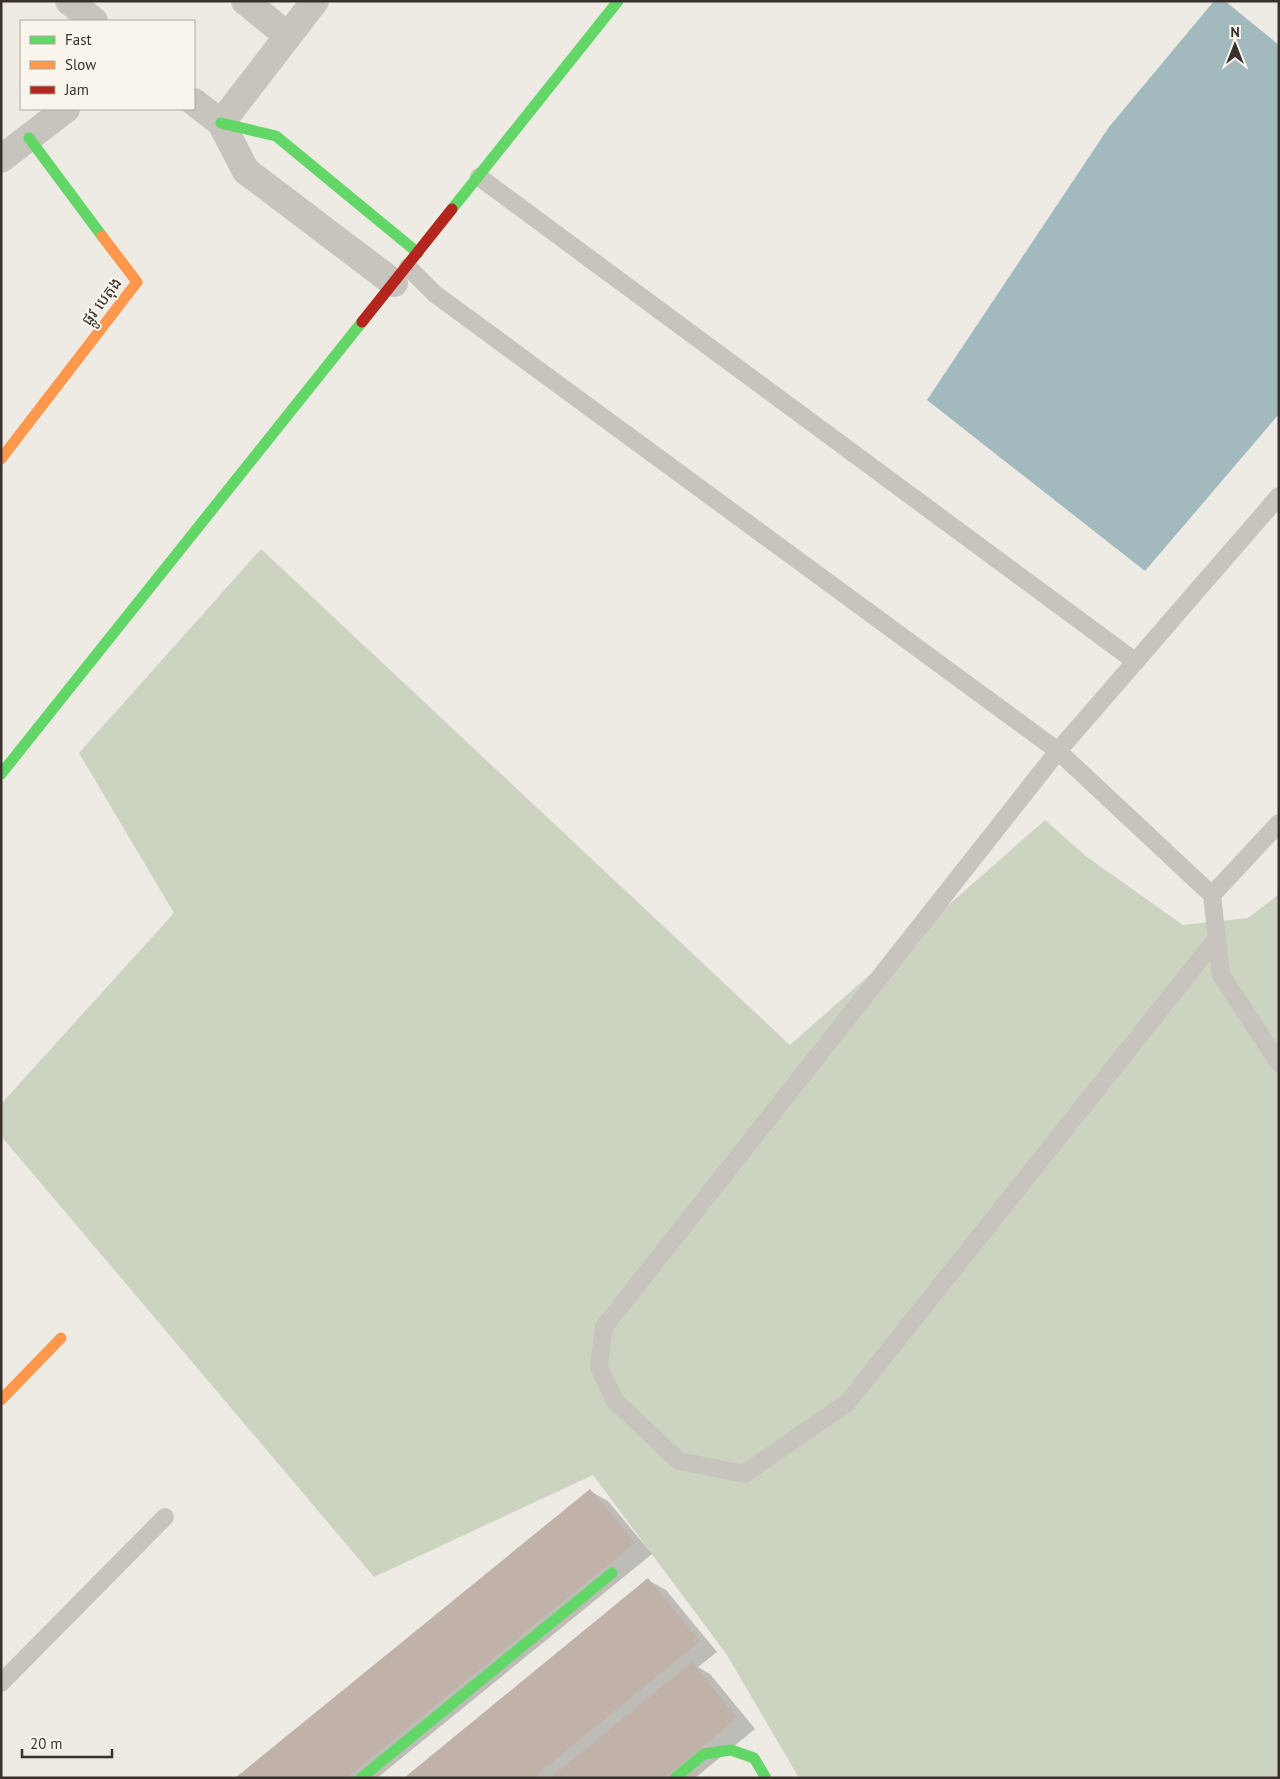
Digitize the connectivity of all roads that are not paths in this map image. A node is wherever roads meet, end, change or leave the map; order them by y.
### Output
1 (69, 1) edge
2 (245, 1) edge
3 (315, 1) edge
4 (618, 1) edge
5 (93, 20) edge
6 (288, 36) junction
7 (195, 103) edge
8 (65, 110) edge
9 (221, 123) junction
10 (29, 138) junction
11 (1, 159) edge
12 (479, 177) junction
13 (418, 253) junction
14 (401, 275) junction
15 (1, 460) edge
16 (1279, 496) edge
17 (1136, 662) junction
18 (1058, 752) junction
19 (1, 774) edge
20 (1279, 823) edge
21 (1212, 895) junction
22 (1217, 938) junction
23 (1279, 1063) edge
24 (61, 1338) dead end
25 (1, 1400) edge
26 (165, 1517) dead end
27 (612, 1573) dead end
28 (1, 1683) edge
29 (362, 1778) edge
30 (675, 1778) edge
31 (766, 1778) edge

1 - 5 street
2 - 6 street
3 - 6 street
4 - 12 street
6 - 9 street
7 - 9 street
8 - 10 street
9 - 13 street
9 - 14 street
10 - 11 street
10 - 15 street, ផ្លូវ បេតុង
12 - 13 street
12 - 17 lane
13 - 14 street
14 - 18 lane
14 - 19 street
16 - 17 lane
17 - 18 lane
18 - 21 lane
18 - 22 lane
20 - 21 lane
21 - 22 lane
22 - 23 lane
24 - 25 street
26 - 28 lane
27 - 29 street
30 - 31 street

